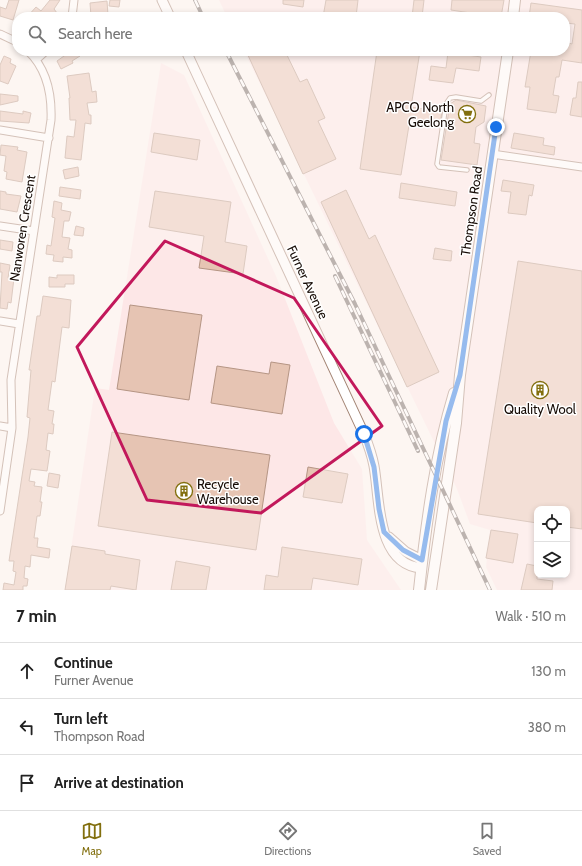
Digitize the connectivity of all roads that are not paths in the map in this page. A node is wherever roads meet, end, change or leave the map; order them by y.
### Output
1 (74, 0) edge
2 (162, 0) edge
3 (515, 0) edge
4 (73, 12) edge
5 (168, 12) edge
6 (514, 12) edge
7 (0, 34) edge
8 (12, 40) edge
9 (32, 56) edge
10 (40, 56) edge
11 (188, 56) edge
12 (507, 56) edge
13 (36, 60) junction
14 (489, 95) dead end
15 (0, 130) edge
16 (49, 138) junction
17 (492, 154) junction
18 (582, 167) edge
19 (467, 170) dead end
20 (0, 226) edge
21 (34, 231) junction
22 (0, 321) edge
23 (19, 324) junction
24 (460, 375) junction
25 (0, 426) edge
26 (12, 428) junction
27 (0, 511) edge
28 (422, 564) junction
29 (434, 567) junction
30 (419, 590) edge
31 (431, 590) edge

1 - 4 street
2 - 5 street
3 - 6 main road
7 - 8 street
9 - 13 street, Nanworen Crescent
10 - 13 street
11 - 28 street, Furner Avenue
12 - 17 main road, Thompson Road
13 - 16 street, Nanworen Crescent
14 - 19 lane
15 - 16 street
16 - 21 street, Nanworen Crescent
17 - 18 street
17 - 24 main road, Thompson Road
20 - 21 street
21 - 23 street, Nanworen Crescent
22 - 23 street
23 - 26 street, Nanworen Crescent
24 - 28 main road, Thompson Road
24 - 29 main road, Thompson Road
25 - 26 street
26 - 27 street, Nanworen Crescent
28 - 29 main road
28 - 30 main road, Thompson Road
29 - 31 main road, Thompson Road

